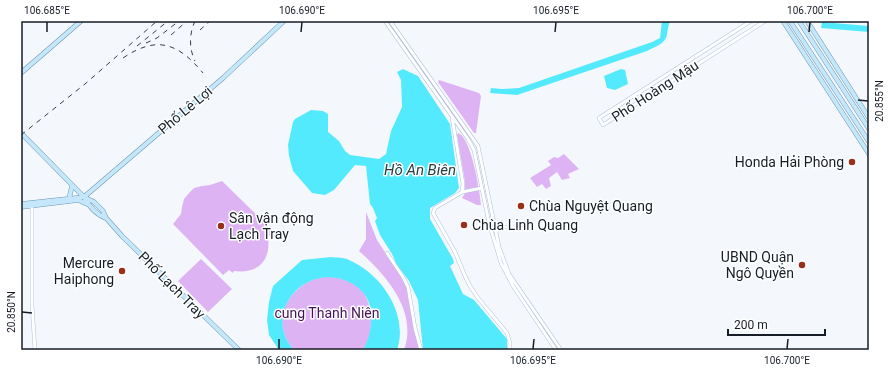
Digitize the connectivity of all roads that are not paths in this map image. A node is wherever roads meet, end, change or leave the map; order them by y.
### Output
1 (81, 21) edge
2 (284, 21) edge
3 (385, 21) edge
4 (390, 21) edge
5 (751, 21) edge
6 (765, 21) edge
7 (783, 21) edge
8 (790, 21) edge
9 (799, 21) edge
10 (807, 21) edge
11 (729, 34) junction
12 (734, 41) junction
13 (21, 73) edge
14 (629, 99) junction
15 (633, 106) junction
16 (451, 108) junction
17 (452, 116) junction
18 (869, 118) edge
19 (869, 129) edge
20 (21, 133) edge
21 (869, 142) edge
22 (478, 146) junction
23 (474, 150) junction
24 (869, 154) edge
25 (72, 186) junction
26 (482, 188) junction
27 (462, 192) junction
28 (84, 197) junction
29 (69, 200) junction
30 (21, 204) edge
31 (32, 204) junction
32 (88, 205) junction
33 (21, 207) edge
34 (493, 216) junction
35 (488, 217) junction
36 (106, 218) junction
37 (506, 227) dead end
38 (496, 233) junction
39 (387, 253) dead end
40 (35, 350) edge
41 (239, 350) edge
42 (421, 350) edge
43 (509, 350) edge
44 (556, 350) edge
45 (561, 350) edge

1 - 13 main road
2 - 28 main road, Phố Lê Lợi
3 - 17 street
4 - 16 street
5 - 11 street, Phố Hoàng Mậu
6 - 12 street, Phố Hoàng Mậu
7 - 24 main road
8 - 21 main road
9 - 19 main road
10 - 18 main road
11 - 12 street
11 - 14 street, Phố Hoàng Mậu
12 - 15 street, Phố Hoàng Mậu
14 - 15 street
14 - 15 street, Phố Hoàng Mậu
16 - 17 street
16 - 22 street
17 - 23 street
17 - 27 street
20 - 25 main road
22 - 23 street
22 - 34 street
23 - 26 street
25 - 28 main road
25 - 29 main road
26 - 27 street
26 - 35 street
27 - 43 street
28 - 29 main road
28 - 32 main road, Phố Lạch Tray
28 - 36 main road, Phố Lạch Tray
29 - 31 main road
29 - 32 main road
30 - 31 main road
31 - 33 main road
31 - 40 street
32 - 36 main road, Phố Lạch Tray
34 - 35 street
34 - 38 street
35 - 44 street
36 - 41 main road, Phố Lạch Tray
37 - 38 street
38 - 45 street
39 - 42 street

